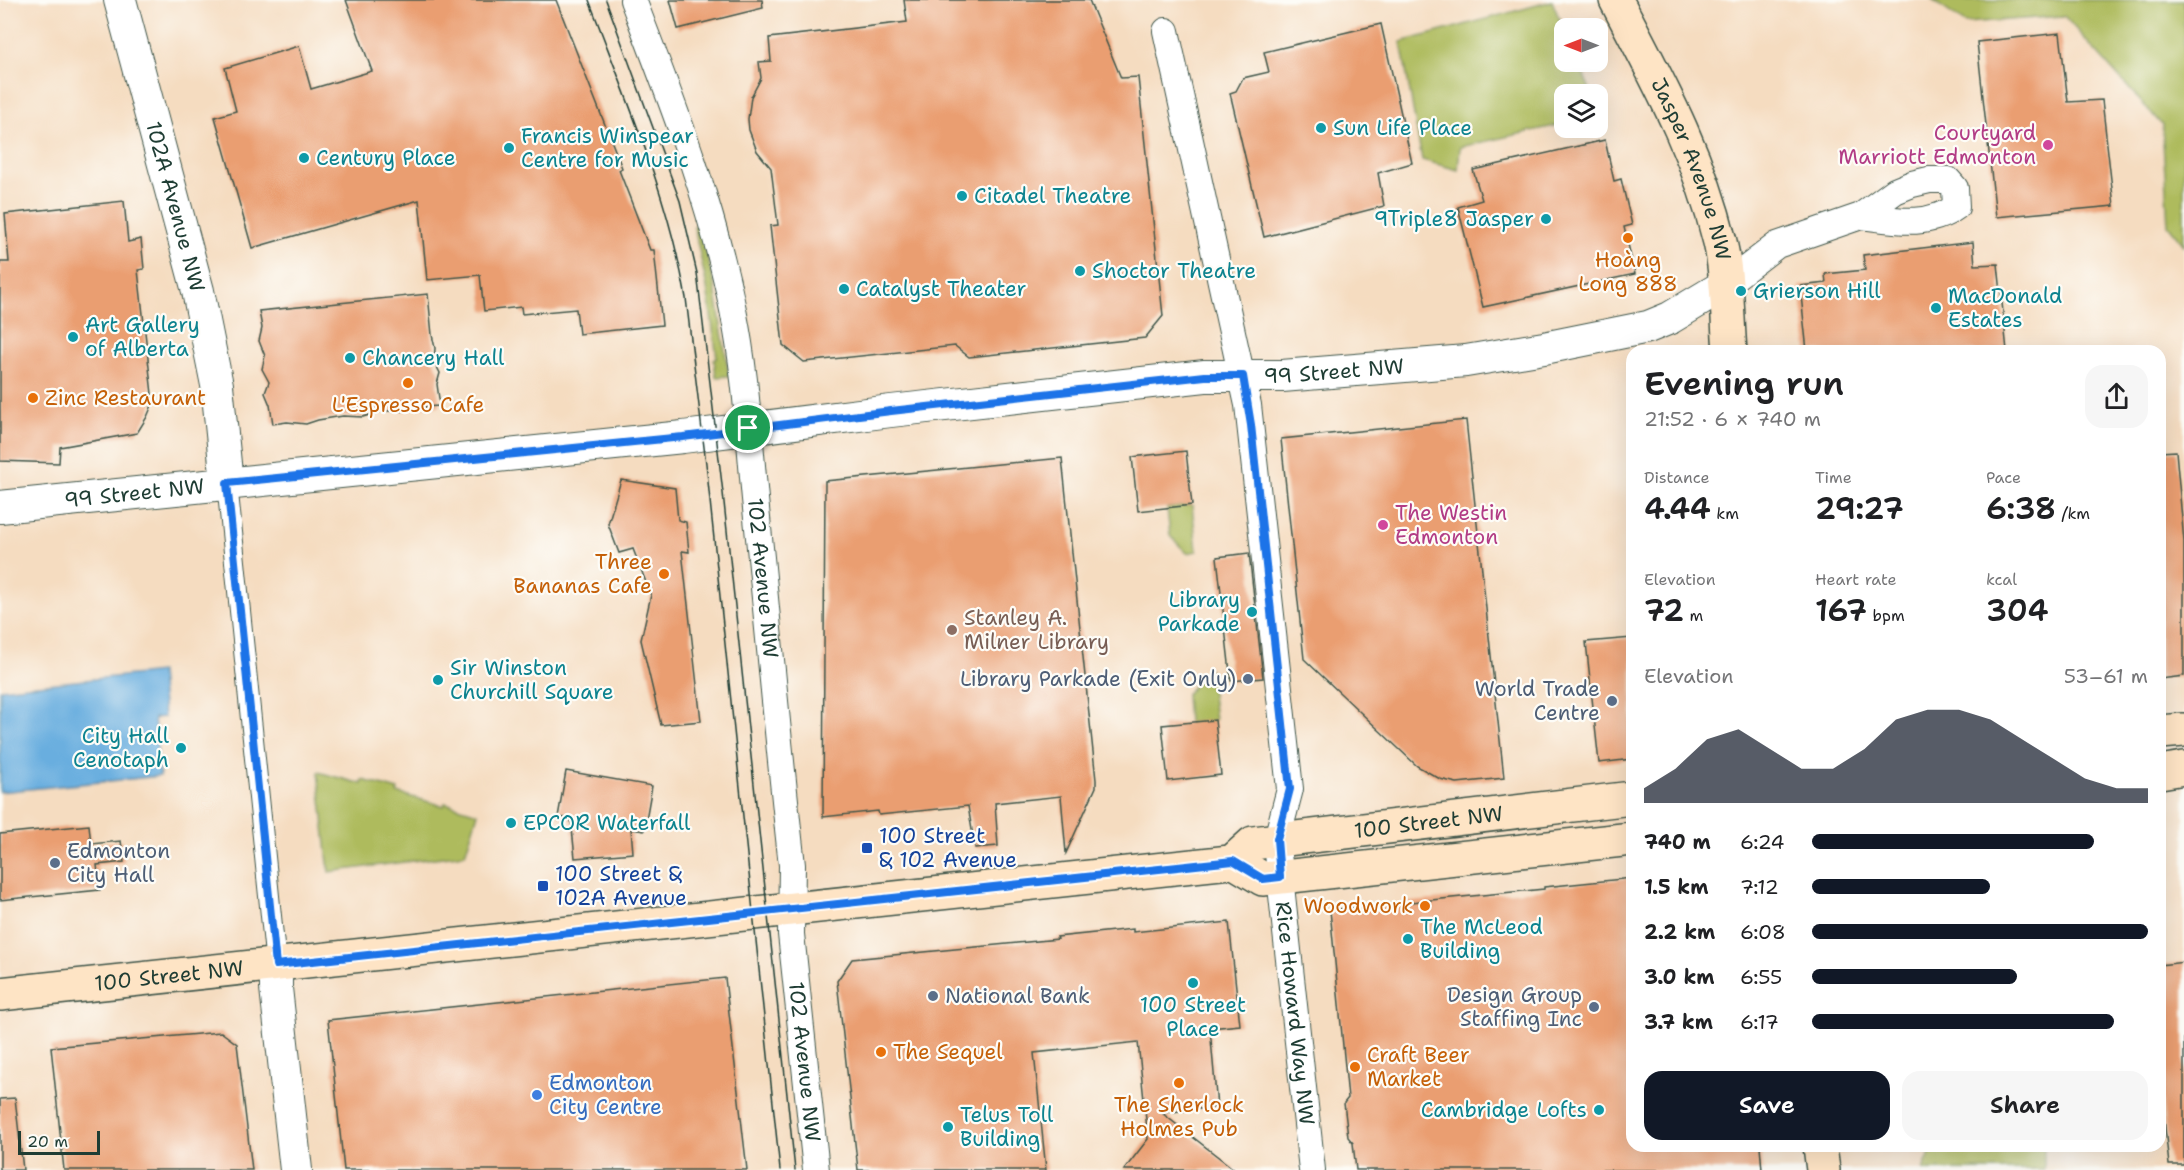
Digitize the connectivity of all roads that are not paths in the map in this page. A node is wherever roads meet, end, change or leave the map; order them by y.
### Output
1 (120, 0) edge
2 (633, 0) edge
3 (1616, 0) edge
4 (1166, 31) dead end
5 (1862, 216) dead end
6 (1725, 285) junction
7 (1730, 345) edge
8 (1243, 376) junction
9 (748, 428) junction
10 (227, 483) junction
11 (0, 507) edge
12 (2184, 729) edge
13 (2166, 731) edge
14 (1626, 799) edge
15 (1626, 839) edge
16 (1278, 858) junction
17 (791, 909) junction
18 (276, 965) junction
19 (0, 994) edge
20 (1821, 1152) edge
21 (296, 1170) edge
22 (816, 1170) edge
23 (1312, 1170) edge
24 (1823, 1170) edge

1 - 10 street, 102A Avenue NW
2 - 9 street, 102 Avenue NW
3 - 6 main road, Jasper Avenue NW
4 - 8 street
5 - 6 street
6 - 7 main road, Jasper Avenue NW
6 - 8 street, 99 Street NW
8 - 9 street, 99 Street NW
8 - 16 street
9 - 10 street, 99 Street NW
9 - 17 street, 102 Avenue NW
10 - 11 street, 99 Street NW
10 - 18 street, 102A Avenue NW
12 - 13 main road
14 - 16 main road, 100 Street NW
15 - 16 main road, 100 Street NW
16 - 17 main road, 100 Street NW
16 - 23 street, Rice Howard Way NW
17 - 18 main road, 100 Street NW
17 - 22 street, 102 Avenue NW
18 - 19 main road, 100 Street NW
18 - 21 street, 102A Avenue NW
20 - 24 main road

